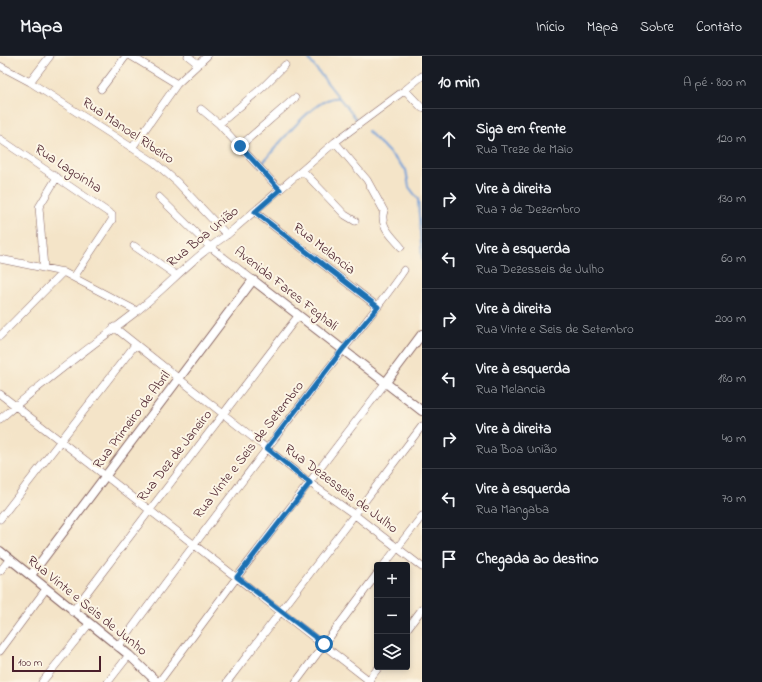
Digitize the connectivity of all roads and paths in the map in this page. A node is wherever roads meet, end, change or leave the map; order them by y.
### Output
1 (50, 56) edge
2 (126, 56) edge
3 (130, 56) edge
4 (188, 56) edge
5 (207, 56) edge
6 (198, 64) junction
7 (286, 65) dead end
8 (0, 66) edge
9 (422, 76) edge
10 (30, 82) junction
11 (177, 84) junction
12 (101, 90) dead end
13 (405, 90) junction
14 (295, 98) dead end
15 (422, 108) edge
16 (201, 109) dead end
17 (219, 124) junction
18 (0, 140) edge
19 (335, 142) junction
20 (240, 146) junction
21 (132, 148) junction
22 (303, 171) junction
23 (57, 177) junction
24 (280, 190) junction
25 (159, 197) dead end
26 (255, 212) junction
27 (354, 221) dead end
28 (227, 236) junction
29 (134, 246) dead end
30 (209, 246) junction
31 (401, 247) dead end
32 (0, 258) edge
33 (44, 268) junction
34 (404, 270) dead end
35 (62, 272) junction
36 (176, 275) junction
37 (74, 277) junction
38 (253, 280) junction
39 (378, 307) junction
40 (137, 311) junction
41 (298, 316) junction
42 (114, 327) junction
43 (422, 334) edge
44 (0, 336) edge
45 (135, 345) junction
46 (343, 349) junction
47 (179, 379) junction
48 (386, 382) junction
49 (0, 394) edge
50 (16, 406) junction
51 (422, 411) edge
52 (224, 414) junction
53 (0, 420) edge
54 (422, 426) edge
55 (62, 441) junction
56 (267, 448) junction
57 (106, 475) junction
58 (310, 483) junction
59 (150, 510) junction
60 (355, 515) junction
61 (422, 516) edge
62 (0, 519) edge
63 (193, 543) junction
64 (397, 548) junction
65 (0, 551) edge
66 (9, 560) junction
67 (386, 562) edge
68 (422, 567) edge
69 (0, 571) edge
70 (31, 575) junction
71 (237, 577) junction
72 (374, 578) edge
73 (46, 589) junction
74 (422, 609) edge
75 (280, 610) junction
76 (72, 612) junction
77 (89, 624) junction
78 (410, 625) edge
79 (324, 644) junction
80 (118, 647) junction
81 (0, 651) edge
82 (129, 655) junction
83 (377, 670) edge
84 (369, 681) edge
85 (42, 682) edge
86 (108, 682) edge
87 (158, 682) edge
88 (227, 682) edge
89 (296, 682) edge

1 - 10 street
2 - 12 street
3 - 11 street
4 - 6 street
5 - 6 street
6 - 11 street
7 - 17 street
8 - 10 street, Rua Manoel Ribeiro
9 - 13 street, Rua Boa União
10 - 21 street, Rua Manoel Ribeiro
11 - 21 street
13 - 15 street
13 - 19 street, Rua Boa União
14 - 20 street
16 - 17 street
17 - 20 street
18 - 23 street, Rua Lagoinha
19 - 22 street, Rua Boa União
19 - 31 street
20 - 24 street
21 - 28 street, Rua Manoel Ribeiro
22 - 24 street, Rua Boa União
22 - 27 street
23 - 33 street
23 - 37 street, Rua Lagoinha
24 - 26 street, Rua Boa União
25 - 30 street, Avenida Fares Feghali
26 - 28 street, Rua Boa União
26 - 39 street, Rua Melancia
28 - 30 street, Rua Boa União
29 - 36 street
30 - 36 street, Rua Boa União
30 - 38 street, Avenida Fares Feghali
32 - 33 street
33 - 35 street
34 - 39 street, Rua Vinte e Seis de Setembro
35 - 37 street
35 - 44 street
36 - 40 street, Rua Boa União
37 - 40 street
38 - 41 street, Avenida Fares Feghali
38 - 47 street, Rua Primeiro de Abril
39 - 46 street, Rua Vinte e Seis de Setembro
40 - 42 street, Rua Boa União
41 - 46 street, Avenida Fares Feghali
41 - 52 street, Rua Dez de Janeiro
42 - 45 street, Rua Dezesseis de Julho
42 - 50 street, Rua Boa União
43 - 48 street
45 - 47 street, Rua Dezesseis de Julho
45 - 55 street
46 - 48 street, Avenida Fares Feghali
46 - 56 street, Rua Vinte e Seis de Setembro
47 - 52 street, Rua Dezesseis de Julho
47 - 57 street, Rua Primeiro de Abril
48 - 51 street, Avenida Fares Feghali
48 - 58 street
49 - 50 street
50 - 53 street, Rua Boa União
50 - 55 street
52 - 56 street, Rua Dezesseis de Julho
52 - 59 street, Rua Dez de Janeiro
54 - 60 street
55 - 57 street
55 - 62 street
56 - 58 street, Rua Dezesseis de Julho
56 - 63 street, Rua Vinte e Seis de Setembro
57 - 59 street
57 - 70 street, Rua Primeiro de Abril
58 - 60 street, Rua Dezesseis de Julho
58 - 71 street
59 - 63 street
59 - 76 street, Rua Dez de Janeiro
60 - 64 street, Rua Dezesseis de Julho
60 - 75 street
61 - 64 street
63 - 71 street
63 - 80 street, Rua Vinte e Seis de Setembro
64 - 67 street
64 - 68 street, Rua Dezesseis de Julho
65 - 66 street, Rua Vinte e Seis de Junho
66 - 69 street
66 - 70 street, Rua Vinte e Seis de Junho
70 - 73 street, Rua Vinte e Seis de Junho
71 - 75 street
71 - 87 street
72 - 79 street
73 - 76 street, Rua Vinte e Seis de Junho
73 - 81 street
74 - 78 street
75 - 79 street
75 - 88 street
76 - 77 street, Rua Vinte e Seis de Junho
77 - 80 street, Rua Vinte e Seis de Junho
77 - 85 street
79 - 84 street
79 - 89 street
80 - 82 street, Rua Vinte e Seis de Junho
82 - 86 street
82 - 87 street, Rua Vinte e Seis de Junho
83 - 84 street

